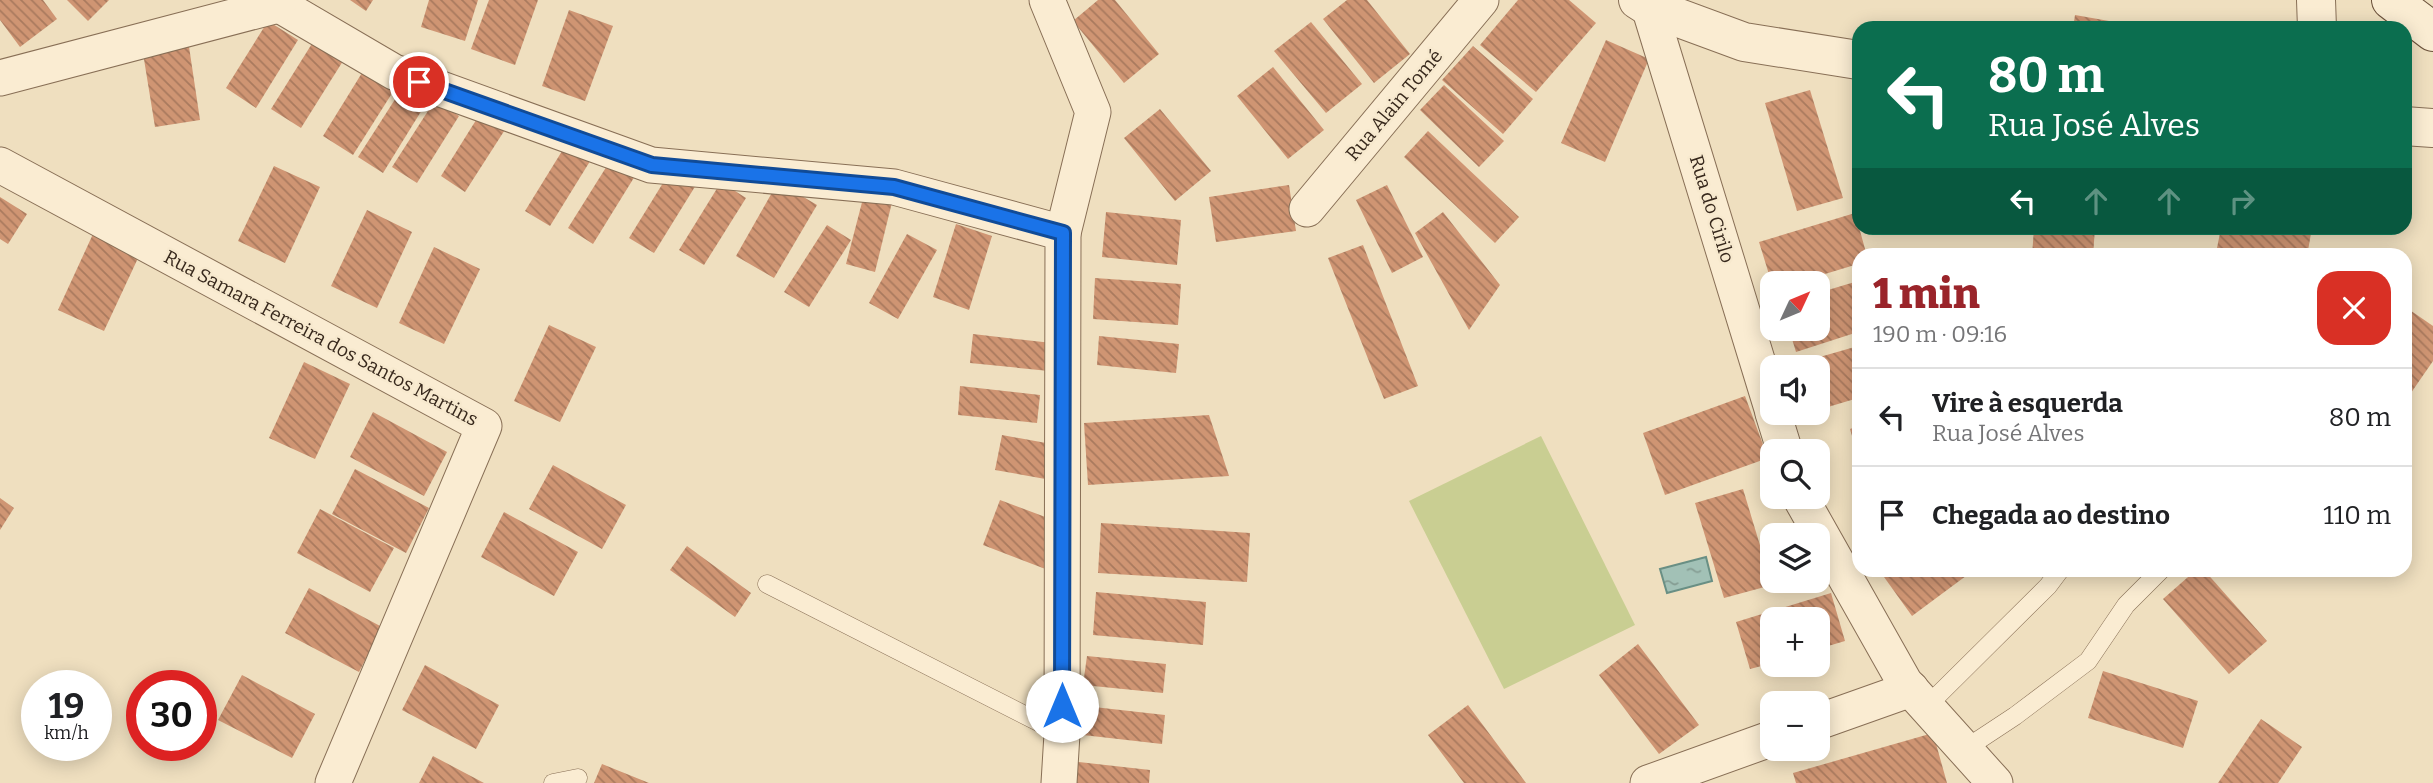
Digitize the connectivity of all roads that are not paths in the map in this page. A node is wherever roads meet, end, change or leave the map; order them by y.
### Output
1 (1047, 0) edge
2 (1481, 0) edge
3 (2316, 0) edge
4 (2391, 0) edge
5 (274, 3) edge
6 (1644, 3) edge
7 (2317, 21) edge
8 (2433, 32) edge
9 (1852, 59) edge
10 (0, 78) edge
11 (2412, 127) edge
12 (2433, 128) edge
13 (0, 165) edge
14 (1307, 209) dead end
15 (1063, 233) junction
16 (1760, 372) edge
17 (1807, 509) edge
18 (2055, 577) edge
19 (2154, 577) edge
20 (767, 583) dead end
21 (1919, 697) junction
22 (1830, 719) edge
23 (1062, 734) junction
24 (1760, 743) edge
25 (1965, 749) junction
26 (578, 778) dead end
27 (333, 783) edge
28 (553, 783) edge
29 (1059, 783) edge
30 (1648, 783) edge
31 (1995, 783) edge

1 - 15 street
2 - 14 street, Rua Alain Tomé
3 - 7 street
4 - 8 street
5 - 10 street
5 - 15 street
6 - 9 street
6 - 16 street, Rua do Cirilo
11 - 12 street
13 - 27 street, Rua Samara Ferreira dos Santos Martins
15 - 23 street
17 - 21 street
18 - 21 lane
19 - 25 lane
20 - 23 lane
21 - 22 street
21 - 25 street
23 - 29 street
24 - 30 street
25 - 31 street
26 - 28 lane

